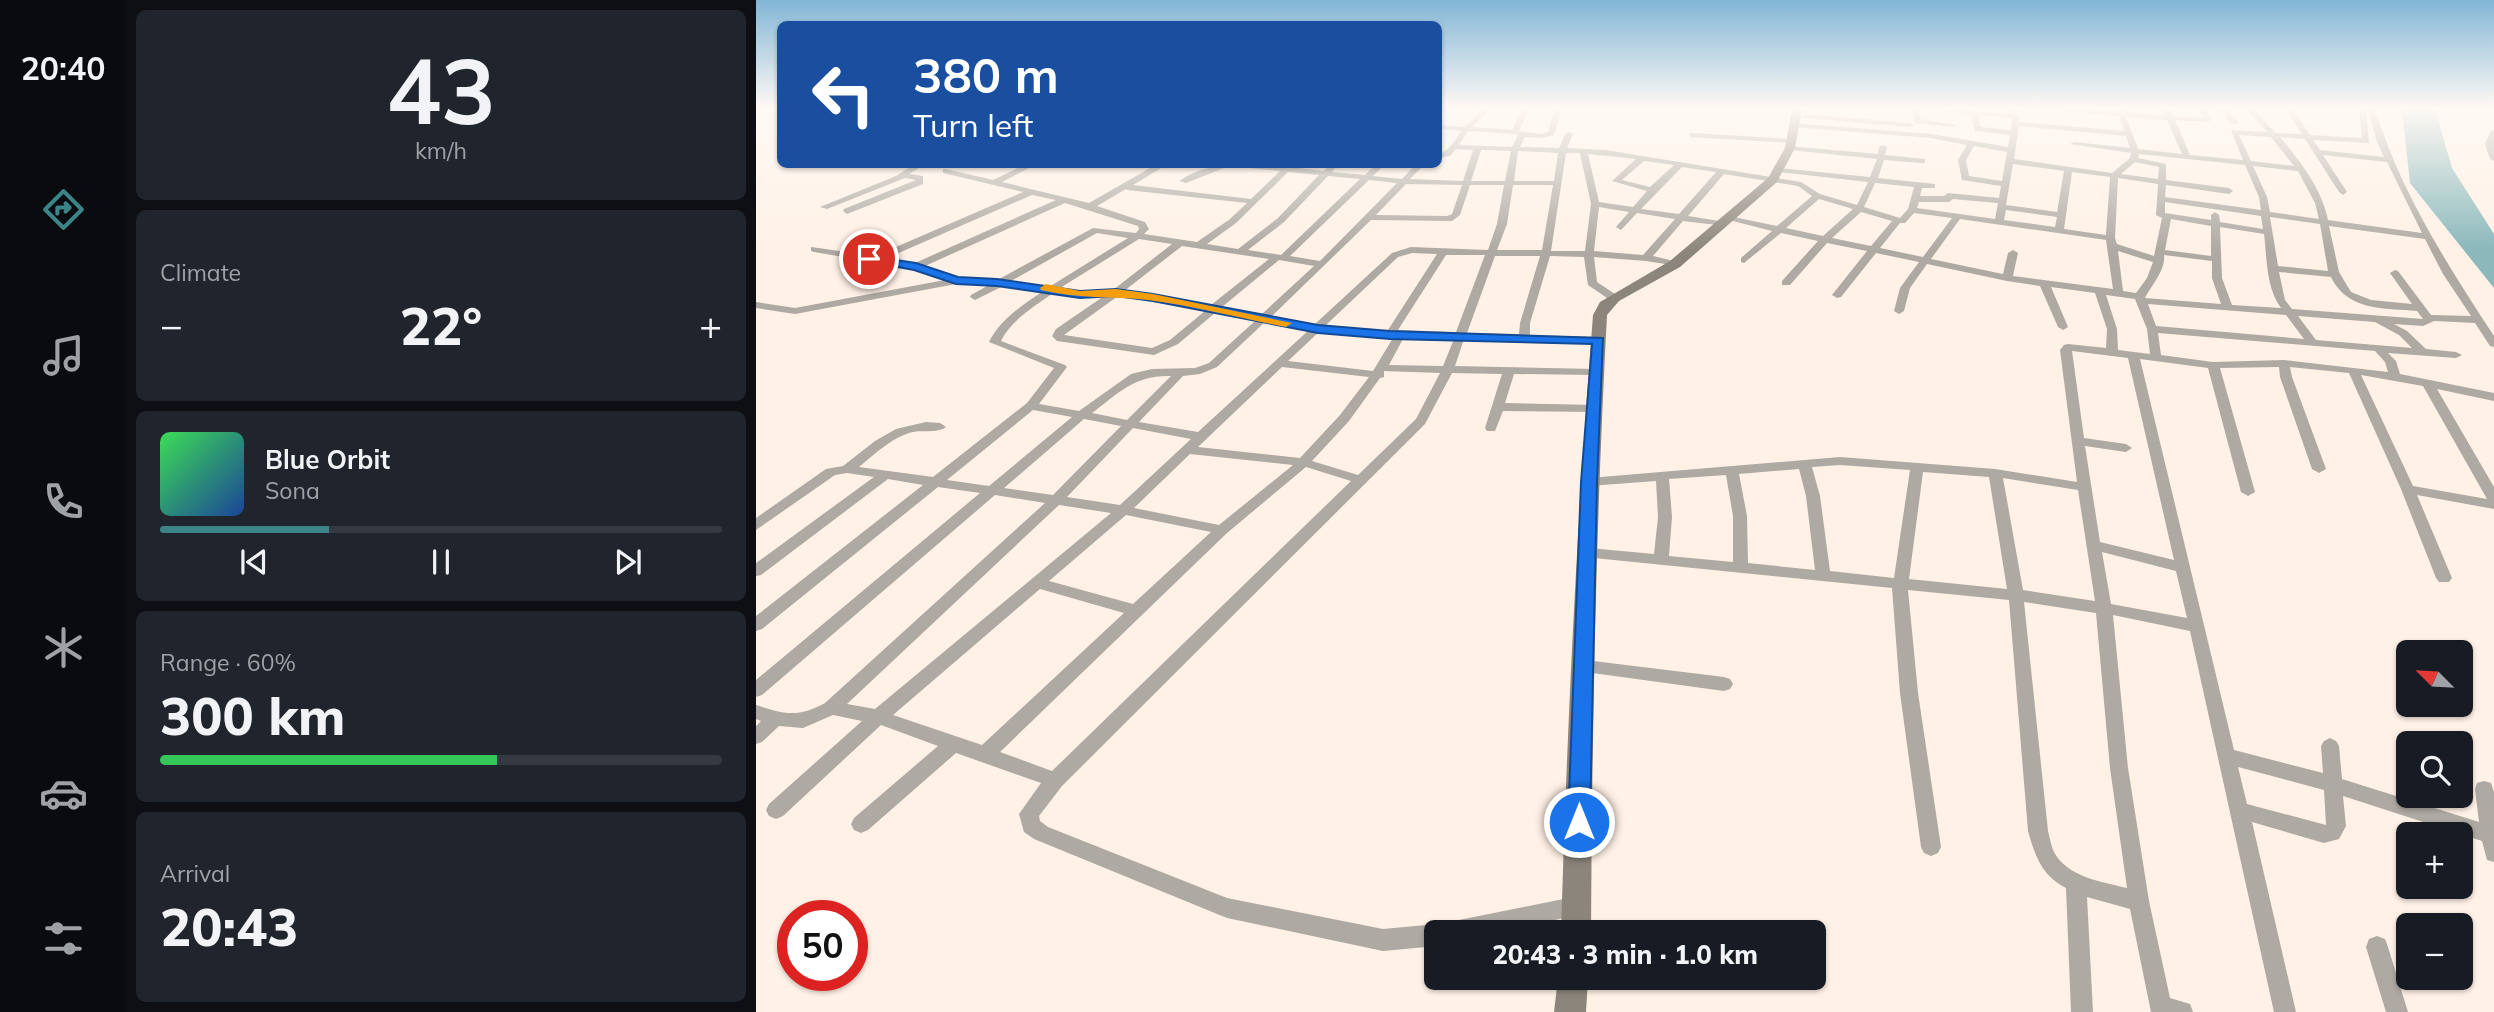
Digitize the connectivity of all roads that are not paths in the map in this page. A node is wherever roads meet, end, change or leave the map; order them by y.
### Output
1 (1475, 156) edge
2 (1515, 156) edge
3 (1562, 156) edge
4 (1584, 156) edge
5 (1629, 156) edge
6 (1783, 156) edge
7 (1880, 156) edge
8 (1903, 156) edge
9 (1964, 156) edge
10 (2010, 156) edge
11 (2133, 156) edge
12 (2137, 156) edge
13 (2156, 156) edge
14 (2245, 156) edge
15 (2290, 156) edge
16 (2322, 156) edge
17 (2357, 156) edge
18 (2388, 156) edge
19 (1642, 158) junction
20 (2188, 158) joint
21 (1922, 160) dead end
22 (2390, 160) junction
23 (2010, 161) junction
24 (1681, 163) junction
25 (2248, 163) junction
26 (914, 168) edge
27 (1024, 168) edge
28 (1158, 168) edge
29 (1218, 168) edge
30 (1288, 168) edge
31 (1294, 168) edge
32 (1331, 168) edge
33 (1377, 168) edge
34 (1417, 168) edge
35 (2068, 169) junction
36 (2298, 169) junction
37 (946, 172) dead end
38 (1720, 173) junction
39 (1326, 174) junction
40 (2114, 174) junction
41 (1776, 175) junction
42 (903, 176) junction
43 (1367, 178) junction
44 (1871, 179) junction
45 (1182, 181) dead end
46 (1404, 181) junction
47 (2160, 181) junction
48 (995, 182) junction
49 (1557, 183) junction
50 (1466, 184) junction
51 (1510, 184) junction
52 (2006, 184) junction
53 (1919, 185) junction
54 (1932, 186) dead end
55 (1127, 187) junction
56 (1652, 190) junction
57 (2230, 191) dead end
58 (1031, 192) junction
59 (2343, 192) dead end
60 (1817, 196) junction
61 (1064, 200) junction
62 (1915, 200) junction
63 (2161, 200) junction
64 (1251, 201) junction
65 (1595, 204) junction
66 (2003, 204) junction
67 (824, 206) dead end
68 (1090, 206) junction
69 (2216, 206) junction
70 (1637, 208) junction
71 (1859, 209) junction
72 (1912, 210) junction
73 (847, 211) dead end
74 (2265, 213) junction
75 (2061, 215) junction
76 (1679, 217) junction
77 (1956, 217) junction
78 (2167, 217) junction
79 (1368, 218) junction
80 (1726, 221) junction
81 (1897, 221) junction
82 (2322, 221) junction
83 (1999, 223) junction
84 (2215, 225) junction
85 (1620, 227) dead end
86 (1778, 228) junction
87 (2059, 231) junction
88 (2267, 232) junction
89 (1139, 235) junction
90 (2429, 237) junction
91 (1825, 239) junction
92 (2111, 242) junction
93 (1178, 244) junction
94 (1200, 245) junction
95 (814, 249) dead end
96 (1876, 250) junction
97 (1240, 252) junction
98 (1443, 252) junction
99 (1491, 252) junction
100 (2013, 253) dead end
101 (1546, 254) junction
102 (1590, 254) junction
103 (2160, 256) junction
104 (1280, 257) junction
105 (1646, 258) junction
106 (2215, 259) junction
107 (875, 260) junction
108 (1744, 260) dead end
109 (1927, 261) junction
110 (1322, 264) junction
111 (1675, 264) junction
112 (916, 267) junction
113 (2275, 269) junction
114 (2395, 273) dead end
115 (2337, 275) junction
116 (2007, 278) junction
117 (956, 281) junction
118 (997, 282) junction
119 (1786, 283) dead end
120 (2045, 285) junction
121 (1052, 289) junction
122 (2099, 290) junction
123 (2118, 291) junction
124 (1116, 293) junction
125 (1837, 295) dead end
126 (975, 297) dead end
127 (1614, 298) junction
128 (2141, 299) junction
129 (756, 305) edge
130 (2227, 306) junction
131 (1213, 309) junction
132 (2289, 311) junction
133 (1899, 312) dead end
134 (2426, 313) junction
135 (1262, 319) junction
136 (2377, 319) junction
137 (2479, 320) junction
138 (2063, 327) dead end
139 (1318, 329) junction
140 (2152, 329) junction
141 (1395, 335) junction
142 (1460, 335) junction
143 (1524, 338) junction
144 (1599, 340) junction
145 (2311, 341) junction
146 (2494, 344) edge
147 (2377, 347) junction
148 (1154, 352) junction
149 (2112, 352) junction
150 (2423, 352) junction
151 (2133, 355) junction
152 (2456, 355) dead end
153 (2156, 357) junction
154 (2284, 363) junction
155 (1283, 364) junction
156 (2213, 365) junction
157 (2353, 370) junction
158 (1447, 371) junction
159 (1509, 371) junction
160 (1381, 372) junction
161 (1595, 372) junction
162 (1179, 374) junction
163 (1136, 377) junction
164 (2395, 377) junction
165 (2428, 384) junction
166 (2494, 397) edge
167 (1031, 406) junction
168 (1496, 407) junction
169 (1596, 408) junction
170 (1083, 414) junction
171 (1134, 423) junction
172 (940, 427) dead end
173 (1491, 428) dead end
174 (1203, 437) junction
175 (2078, 441) junction
176 (2126, 449) dead end
177 (1188, 450) junction
178 (1303, 462) junction
179 (1804, 464) junction
180 (1917, 467) junction
181 (847, 469) junction
182 (2319, 469) dead end
183 (1732, 470) junction
184 (1995, 473) junction
185 (884, 476) junction
186 (1661, 476) junction
187 (1361, 480) junction
188 (934, 482) junction
189 (1589, 482) junction
190 (2084, 487) junction
191 (2408, 489) junction
192 (992, 491) junction
193 (2248, 492) dead end
194 (2494, 499) edge
195 (1056, 500) junction
196 (2494, 505) edge
197 (1123, 510) junction
198 (756, 526) edge
199 (1222, 530) junction
200 (2096, 546) junction
201 (1589, 553) junction
202 (1661, 558) junction
203 (1740, 567) junction
204 (2183, 567) junction
205 (756, 571) edge
206 (1823, 576) junction
207 (2444, 578) dead end
208 (1038, 583) junction
209 (1900, 586) junction
210 (2016, 595) junction
211 (2104, 608) junction
212 (1137, 611) junction
213 (756, 625) edge
214 (2197, 626) junction
215 (1584, 666) junction
216 (1724, 684) dead end
217 (756, 690) edge
218 (831, 708) junction
219 (756, 712) edge
220 (878, 717) junction
221 (775, 719) junction
222 (756, 737) edge
223 (953, 744) junction
224 (2330, 746) dead end
225 (985, 754) junction
226 (2228, 756) junction
227 (1055, 780) junction
228 (2332, 784) junction
229 (2484, 789) dead end
230 (776, 810) dead end
231 (2239, 810) junction
232 (861, 824) dead end
233 (2493, 841) edge
234 (1931, 847) dead end
235 (2076, 882) junction
236 (2138, 901) junction
237 (1578, 905) junction
238 (1509, 920) edge
239 (1577, 920) edge
240 (1424, 936) edge
241 (2377, 947) dead end
242 (1572, 990) edge
243 (2168, 1010) edge
244 (1570, 1012) edge
245 (2082, 1012) edge
246 (2285, 1012) edge
247 (2397, 1012) edge

1 - 50 street
2 - 51 street
3 - 49 street
4 - 65 street
5 - 19 street
6 - 41 main road
7 - 44 street
8 - 21 street
9 - 52 street
10 - 23 street
11 - 40 street
12 - 47 street
13 - 20 street
14 - 25 street
15 - 36 street
16 - 59 street
17 - 22 street
18 - 22 street
19 - 24 street
19 - 56 street
20 - 25 street
22 - 90 street
23 - 35 street
23 - 52 street
24 - 38 street
24 - 56 street
25 - 36 street
25 - 74 street
26 - 42 street
27 - 48 street
28 - 55 street
29 - 45 street
30 - 64 street
31 - 39 street
32 - 39 street
33 - 43 street
34 - 46 street
35 - 40 street
35 - 75 street
36 - 82 street
37 - 48 street
38 - 41 street
38 - 76 street
39 - 43 street
39 - 97 street
40 - 47 street
40 - 92 street
41 - 44 street
41 - 60 street
41 - 80 main road
42 - 67 street
42 - 73 street
43 - 46 street
43 - 104 street
44 - 53 street
44 - 71 street
46 - 50 street
46 - 79 street
47 - 57 street
47 - 63 street
48 - 58 street
49 - 51 street
49 - 101 street
50 - 51 street
50 - 79 street
51 - 99 street
52 - 66 street
53 - 54 street
53 - 62 street
55 - 64 street
55 - 68 street
56 - 70 street
58 - 61 street
58 - 107 street
60 - 71 street
60 - 86 street
61 - 68 street
61 - 112 street
62 - 66 street
62 - 72 street
63 - 69 street
63 - 78 street
64 - 94 street
65 - 70 street
65 - 102 street
66 - 75 street
66 - 83 street
68 - 89 street
69 - 74 street
69 - 84 street
70 - 76 street
70 - 85 street
71 - 81 street
71 - 91 street
72 - 77 street
72 - 81 street
74 - 82 street
74 - 88 street
75 - 87 street
76 - 80 street
76 - 105 street
77 - 83 street
77 - 109 street
78 - 84 street
78 - 103 street
79 - 110 street
80 - 86 street
80 - 111 main road
81 - 96 street
82 - 90 street
82 - 115 street
83 - 87 street
84 - 88 street
84 - 106 street
86 - 91 street
86 - 108 street
87 - 92 street
88 - 113 street
89 - 93 street
89 - 118 street
89 - 121 street
90 - 137 street
91 - 96 street
91 - 119 street
92 - 103 street
92 - 123 street
93 - 94 street
93 - 124 street
94 - 97 street
95 - 107 street
96 - 109 street
96 - 125 street
97 - 104 street
98 - 99 street
98 - 139 street
98 - 141 street
99 - 101 street
99 - 142 street
100 - 116 street
101 - 102 street
101 - 143 street
102 - 105 street
102 - 127 street
103 - 106 street
103 - 128 street
104 - 110 street
104 - 131 street
105 - 111 street
106 - 130 street
107 - 112 street
109 - 116 street
109 - 133 street
110 - 135 street
111 - 127 main road
112 - 117 street
113 - 115 street
113 - 132 street
114 - 134 street
115 - 134 street
116 - 120 street
117 - 118 street
117 - 129 street
118 - 121 street
118 - 126 street
120 - 122 street
120 - 138 street
121 - 124 street
121 - 167 street
122 - 123 street
122 - 149 street
123 - 128 street
124 - 131 street
124 - 148 street
127 - 144 main road
128 - 130 street
128 - 140 street
130 - 132 street
131 - 135 street
131 - 148 street
132 - 136 street
132 - 145 street
134 - 136 street
134 - 137 street
135 - 139 street
135 - 162 street
136 - 150 street
137 - 146 street
139 - 141 street
139 - 155 street
140 - 145 street
140 - 153 street
141 - 142 street
141 - 160 street
142 - 143 street
142 - 158 street
143 - 144 street
144 - 161 main road
145 - 147 street
147 - 150 street
147 - 164 street
148 - 163 street
149 - 151 street
149 - 175 street
150 - 152 street
151 - 153 street
151 - 204 street
153 - 156 street
154 - 156 street
154 - 157 street
154 - 182 street
155 - 160 street
155 - 174 street
156 - 193 street
157 - 164 street
157 - 191 street
158 - 159 street
158 - 160 street
158 - 187 street
159 - 161 street
159 - 168 street
160 - 178 street
161 - 169 main road
162 - 163 street
162 - 171 street
163 - 170 street
164 - 165 street
165 - 166 street
165 - 194 street
167 - 170 street
167 - 188 street
168 - 169 street
168 - 173 street
169 - 189 main road
170 - 171 street
170 - 192 street
171 - 174 street
171 - 195 street
172 - 181 street
174 - 177 street
175 - 176 street
175 - 190 street
177 - 178 street
177 - 197 street
178 - 187 street
178 - 199 street
179 - 180 street
179 - 183 street
179 - 206 street
180 - 184 street
180 - 209 street
181 - 185 street
181 - 198 street
183 - 186 street
183 - 203 street
184 - 190 street
184 - 210 street
185 - 188 street
185 - 205 street
186 - 189 street
186 - 202 street
187 - 227 street
188 - 192 street
188 - 213 street
189 - 201 main road
190 - 200 street
191 - 196 street
191 - 207 street
192 - 195 street
192 - 217 street
195 - 197 street
195 - 218 street
197 - 199 street
197 - 208 street
199 - 212 street
200 - 204 street
200 - 211 street
201 - 202 street
201 - 215 main road
202 - 203 street
203 - 206 street
204 - 214 street
206 - 209 street
208 - 212 street
208 - 220 street
209 - 210 street
209 - 234 street
210 - 211 street
210 - 235 street
211 - 214 street
211 - 236 street
212 - 225 street
214 - 226 street
215 - 216 street
215 - 237 main road
218 - 220 street
218 - 221 street
219 - 221 street
220 - 223 street
220 - 230 street
221 - 222 street
223 - 225 street
223 - 232 street
224 - 228 street
225 - 227 street
226 - 228 street
226 - 231 street
227 - 240 street
228 - 231 street
228 - 233 street
229 - 233 street
231 - 246 street
235 - 236 street
235 - 245 street
236 - 243 street
237 - 238 street
237 - 239 main road
241 - 247 street
242 - 244 main road

